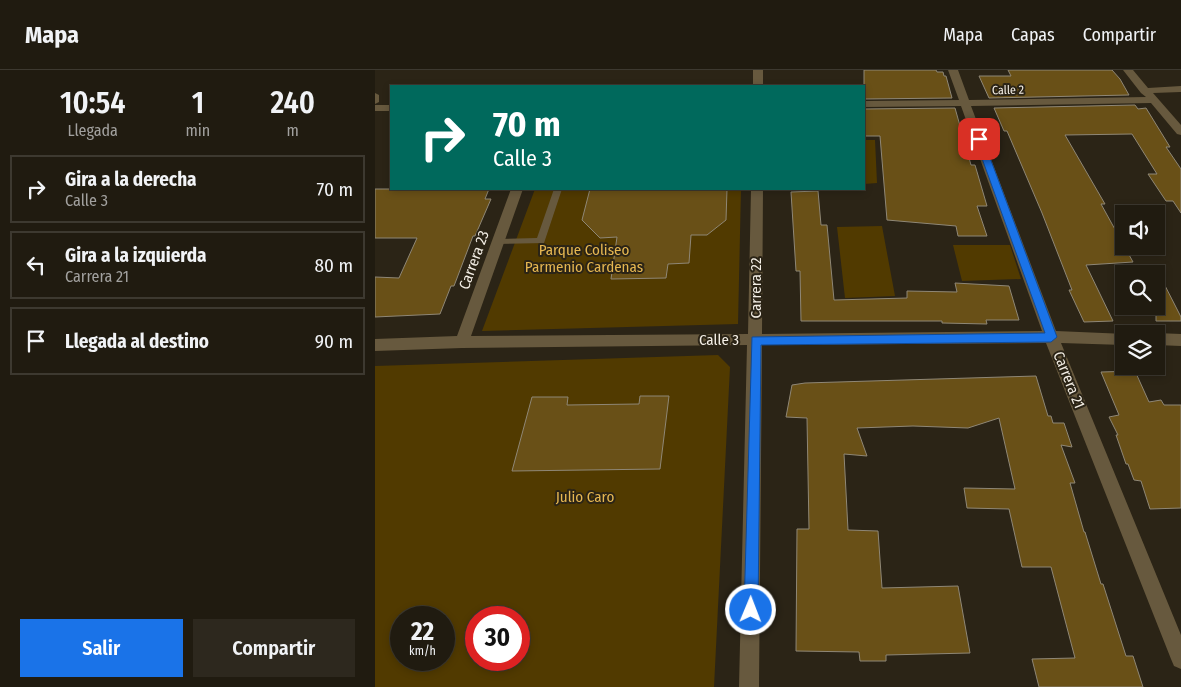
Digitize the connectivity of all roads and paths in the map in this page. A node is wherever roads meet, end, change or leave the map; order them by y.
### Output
1 (758, 70) edge
2 (953, 70) edge
3 (1128, 70) edge
4 (757, 85) edge
5 (1181, 89) edge
6 (1144, 91) junction
7 (375, 95) edge
8 (1152, 100) junction
9 (375, 102) edge
10 (865, 104) edge
11 (966, 104) junction
12 (375, 108) edge
13 (390, 108) edge
14 (1181, 132) edge
15 (517, 190) edge
16 (558, 190) edge
17 (757, 190) edge
18 (497, 242) junction
19 (1051, 337) junction
20 (1115, 339) edge
21 (1165, 339) edge
22 (755, 340) junction
23 (1181, 340) edge
24 (462, 342) junction
25 (375, 345) edge
26 (1181, 659) edge
27 (749, 687) edge

1 - 4 street
2 - 11 street, Carrera 21
3 - 6 street
5 - 6 street
6 - 8 street
7 - 9 lane
8 - 11 street, Calle 2
8 - 14 street
10 - 11 street, Calle 2
11 - 19 street, Carrera 21
12 - 13 street
15 - 18 street, Carrera 23
16 - 18 lane
17 - 22 street, Carrera 22
18 - 24 street, Carrera 23
19 - 20 street, Calle 3
19 - 22 street, Calle 3
19 - 26 street, Carrera 21
21 - 23 street
22 - 24 street, Calle 3
22 - 27 street, Carrera 22
24 - 25 street, Calle 3

